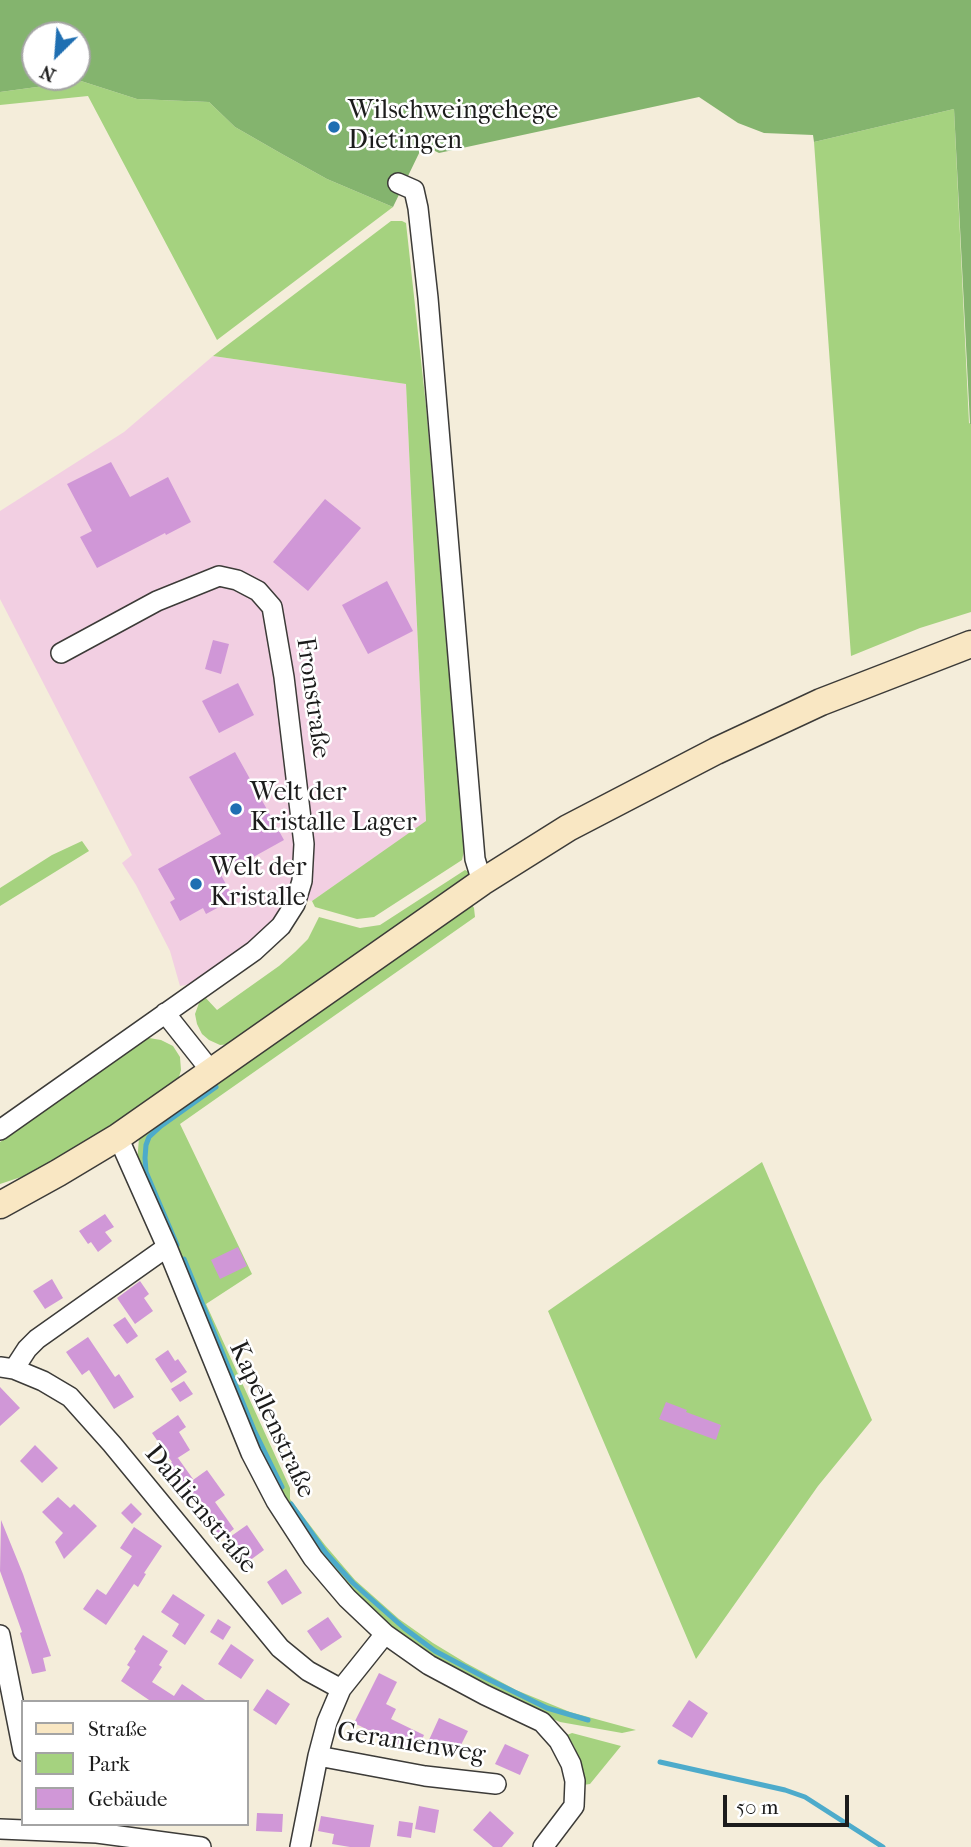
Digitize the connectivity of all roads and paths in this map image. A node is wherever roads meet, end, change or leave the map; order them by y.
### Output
1 (398, 183) dead end
2 (971, 644) edge
3 (61, 653) dead end
4 (482, 882) junction
5 (165, 1013) junction
6 (212, 1070) junction
7 (0, 1130) edge
8 (118, 1137) junction
9 (0, 1205) edge
10 (167, 1247) junction
11 (7, 1368) edge
12 (385, 1634) junction
13 (0, 1635) edge
14 (341, 1689) junction
15 (21, 1741) edge
16 (318, 1756) junction
17 (496, 1784) dead end
18 (37, 1827) edge
19 (0, 1829) edge
20 (201, 1847) edge
21 (300, 1847) edge
22 (544, 1847) edge

1 - 4 street
2 - 4 street
3 - 5 street, Fronstraße
4 - 6 street
5 - 6 street
5 - 7 street, Fronstraße
6 - 8 street
8 - 9 street
8 - 10 street, Kapellenstraße
10 - 11 street, Dahlienstraße
10 - 12 street, Kapellenstraße
11 - 14 street, Dahlienstraße
12 - 14 street
12 - 22 street, Kapellenstraße
13 - 15 street
14 - 16 street
16 - 17 street, Geranienweg
16 - 21 street
18 - 19 street
18 - 20 street

